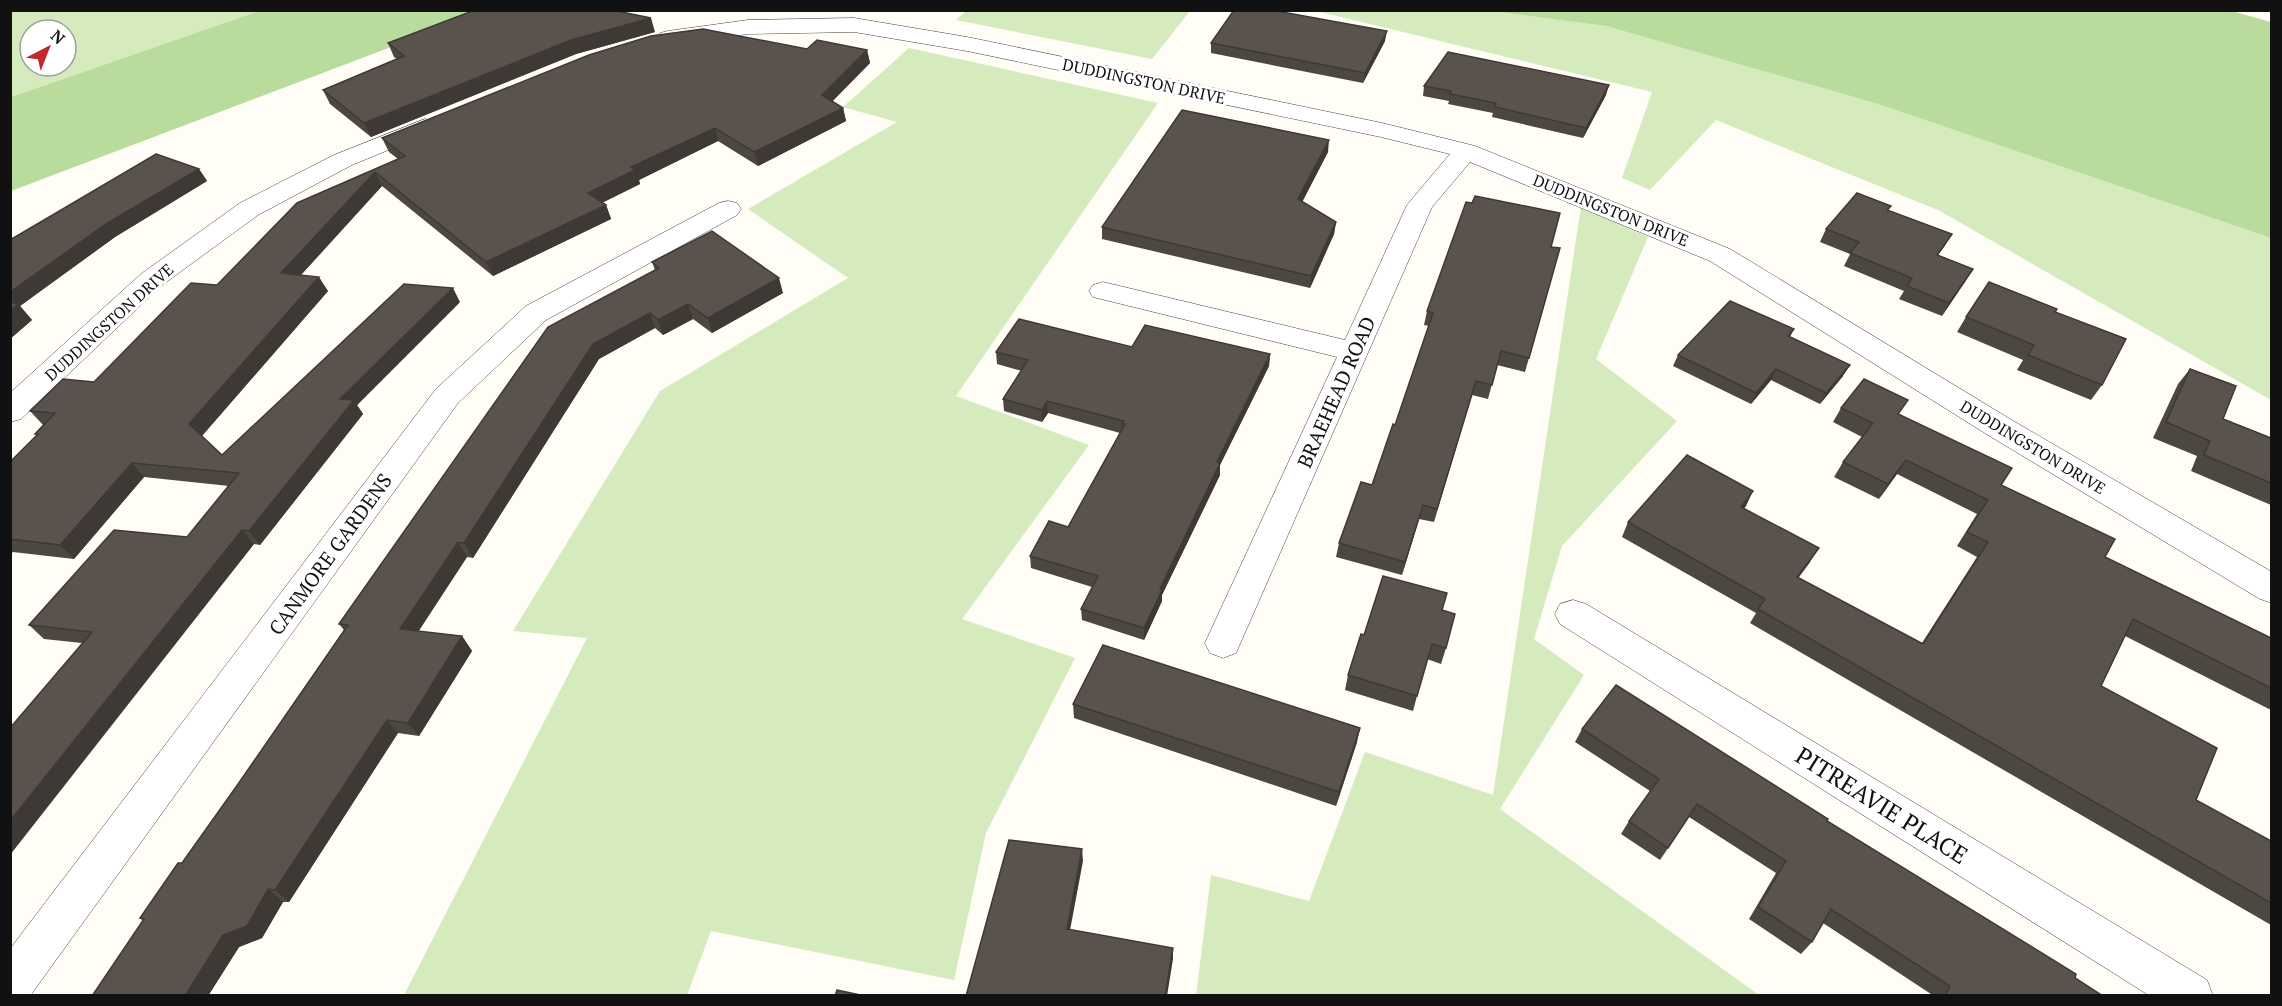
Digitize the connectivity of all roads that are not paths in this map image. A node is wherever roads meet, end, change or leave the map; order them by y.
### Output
1 (641, 44) edge
2 (442, 118) edge
3 (1466, 151) junction
4 (728, 209) dead end
5 (1103, 291) dead end
6 (1354, 352) junction
7 (10, 411) edge
8 (2271, 589) edge
9 (1573, 614) dead end
10 (1223, 643) dead end
11 (10, 986) edge
12 (2191, 996) edge

1 - 3 street, DUDDINGSTON DRIVE
2 - 7 street, DUDDINGSTON DRIVE
3 - 6 street, BRAEHEAD ROAD
3 - 8 street, DUDDINGSTON DRIVE
4 - 11 street, CANMORE GARDENS
5 - 6 street
6 - 10 street, BRAEHEAD ROAD
9 - 12 street, PITREAVIE PLACE

